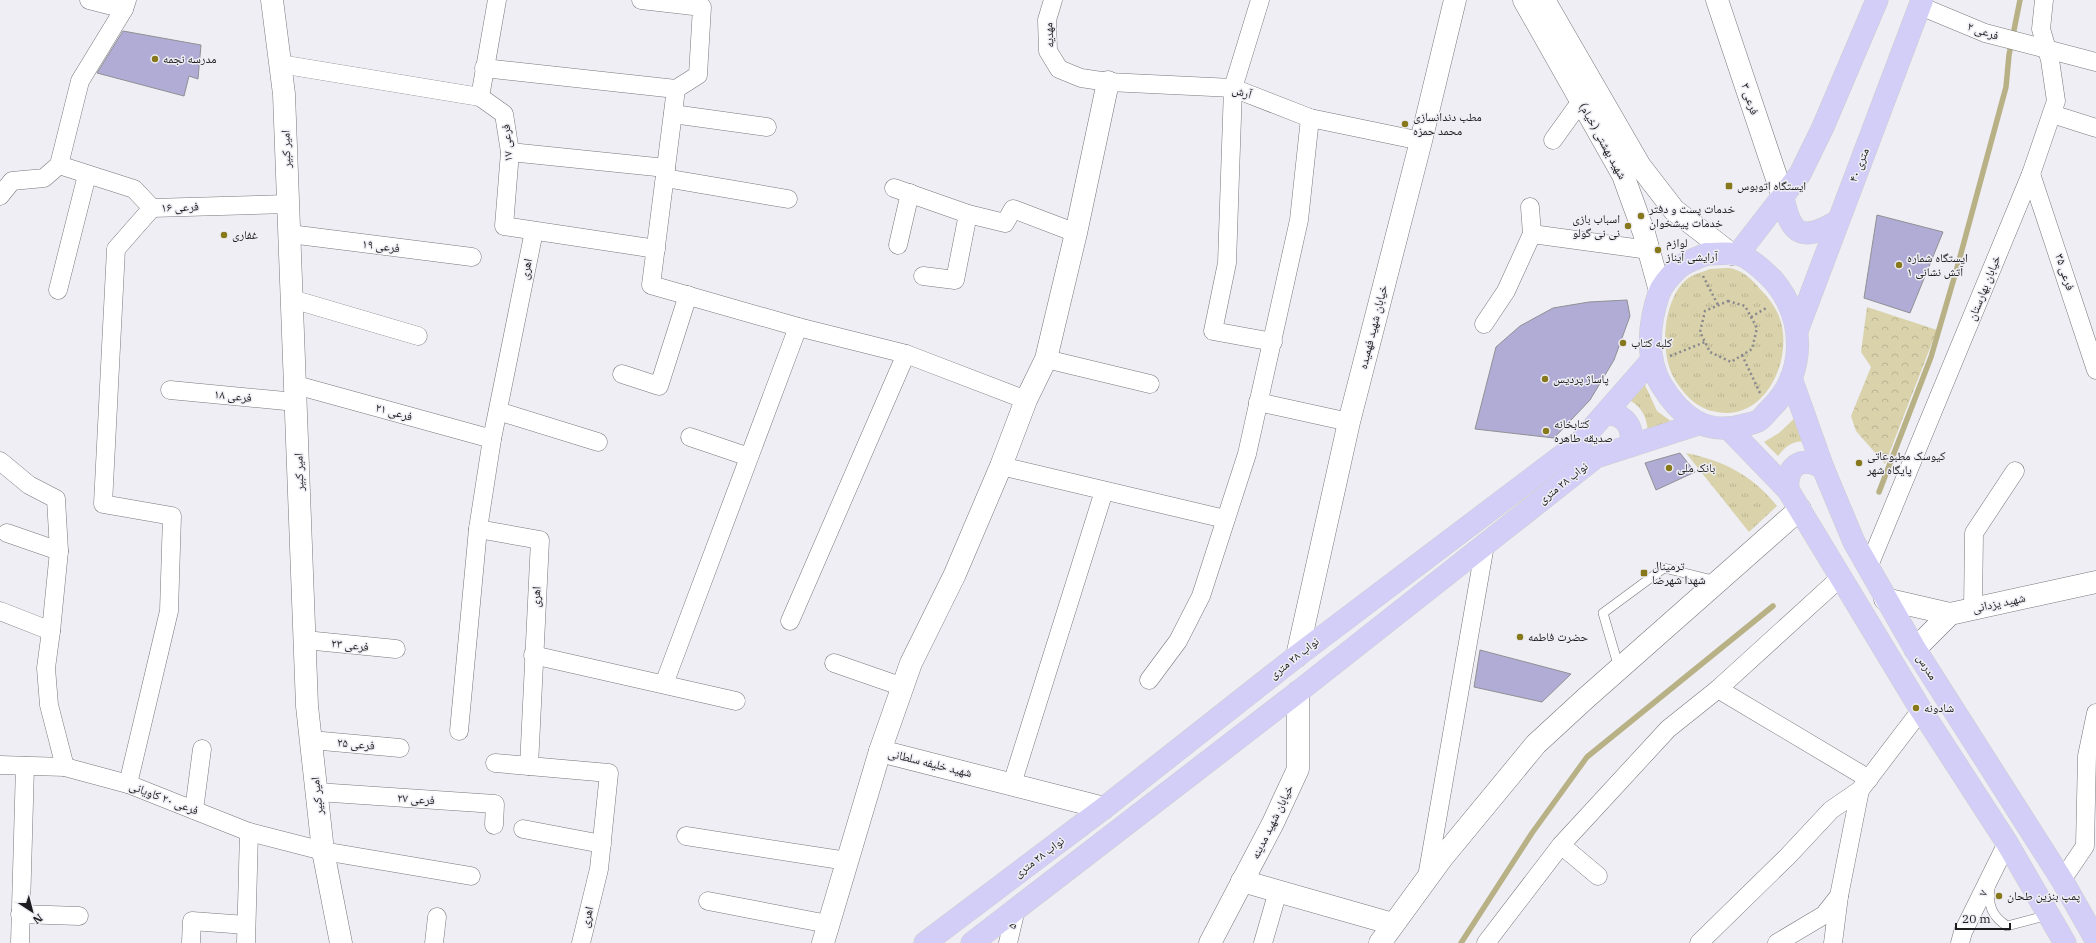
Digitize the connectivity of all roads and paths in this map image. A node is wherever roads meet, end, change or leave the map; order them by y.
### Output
1 (89, 0) edge
2 (272, 0) edge
3 (497, 0) edge
4 (641, 0) edge
5 (1052, 0) edge
6 (1260, 0) edge
7 (1455, 0) edge
8 (1524, 0) edge
9 (1544, 0) edge
10 (1717, 0) edge
11 (1876, 0) edge
12 (2044, 0) edge
13 (1921, 3) edge
14 (125, 4) edge
15 (2047, 50) junction
16 (2096, 62) edge
17 (280, 64) junction
18 (484, 68) junction
19 (1059, 69) joint
20 (1108, 82) junction
21 (1233, 88) junction
22 (676, 89) junction
23 (480, 97) junction
24 (1581, 101) junction
25 (673, 114) junction
26 (2052, 114) junction
27 (1310, 118) junction
28 (767, 127) dead end
29 (2096, 128) edge
30 (1552, 140) dead end
31 (1421, 141) junction
32 (510, 152) junction
33 (59, 165) junction
34 (666, 173) junction
35 (2031, 174) junction
36 (87, 175) junction
37 (0, 196) edge
38 (1783, 197) junction
39 (788, 199) dead end
40 (288, 204) junction
41 (1530, 207) dead end
42 (152, 208) junction
43 (968, 214) junction
44 (1838, 221) junction
45 (534, 231) junction
46 (1076, 233) junction
47 (290, 234) junction
48 (1532, 234) junction
49 (898, 245) dead end
50 (656, 250) junction
51 (1649, 250) junction
52 (1734, 254) junction
53 (472, 257) dead end
54 (1693, 260) junction
55 (923, 276) dead end
56 (58, 290) dead end
57 (1660, 291) junction
58 (688, 295) junction
59 (292, 299) junction
60 (1718, 305) junction
61 (1484, 324) dead end
62 (798, 327) junction
63 (1797, 331) junction
64 (418, 336) dead end
65 (1273, 342) junction
66 (1705, 342) junction
67 (906, 354) junction
68 (1742, 355) junction
69 (2094, 358) edge
70 (1046, 359) junction
71 (1651, 362) junction
72 (622, 374) dead end
73 (1791, 378) junction
74 (1150, 384) dead end
75 (170, 390) dead end
76 (296, 394) junction
77 (1026, 400) junction
78 (1258, 402) junction
79 (498, 411) junction
80 (1768, 411) junction
81 (1605, 414) junction
82 (1349, 422) junction
83 (1698, 424) junction
84 (1729, 429) junction
85 (690, 437) dead end
86 (492, 439) junction
87 (598, 442) dead end
88 (1630, 446) junction
89 (749, 457) junction
90 (0, 461) edge
91 (1001, 466) junction
92 (1823, 468) junction
93 (2014, 471) dead end
94 (1788, 490) junction
95 (1104, 491) junction
96 (1800, 509) junction
97 (1225, 519) junction
98 (478, 529) junction
99 (7, 533) dead end
100 (1485, 545) junction
101 (59, 550) junction
102 (1868, 568) junction
103 (1841, 577) junction
104 (1718, 581) junction
105 (2096, 582) edge
106 (1885, 599) junction
107 (1973, 609) junction
108 (0, 611) edge
109 (1950, 614) junction
110 (790, 621) dead end
111 (51, 631) junction
112 (305, 640) junction
113 (396, 649) dead end
114 (1915, 649) junction
115 (533, 655) junction
116 (1297, 656) junction
117 (834, 663) dead end
118 (1619, 668) junction
119 (1149, 680) dead end
120 (664, 684) junction
121 (903, 687) junction
122 (1718, 689) junction
123 (1298, 692) junction
124 (736, 701) dead end
125 (1922, 710) junction
126 (2096, 713) edge
127 (459, 731) dead end
128 (311, 740) junction
129 (400, 748) dead end
130 (202, 749) dead end
131 (880, 751) junction
132 (495, 763) dead end
133 (0, 764) edge
134 (25, 766) junction
135 (528, 766) junction
136 (65, 767) junction
137 (128, 784) junction
138 (1012, 784) junction
139 (1864, 785) junction
140 (317, 792) junction
141 (1104, 808) junction
142 (194, 810) junction
143 (494, 825) dead end
144 (523, 829) dead end
145 (250, 832) junction
146 (686, 836) dead end
147 (2007, 843) junction
148 (602, 844) junction
149 (1561, 845) junction
150 (323, 850) junction
151 (847, 861) junction
152 (1992, 874) junction
153 (471, 876) dead end
154 (1598, 876) dead end
155 (1427, 877) junction
156 (2062, 880) junction
157 (1242, 881) junction
158 (1278, 891) junction
159 (1839, 896) junction
160 (708, 901) dead end
161 (1016, 909) junction
162 (20, 914) junction
163 (2049, 915) junction
164 (79, 916) dead end
165 (437, 917) dead end
166 (1393, 924) junction
167 (826, 933) edge
168 (246, 934) edge
169 (2096, 940) edge
170 (2062, 941) edge
171 (191, 942) edge
172 (20, 943) edge
173 (341, 943) edge
174 (434, 943) edge
175 (581, 943) edge
176 (925, 943) edge
177 (972, 943) edge
178 (1008, 943) edge
179 (1210, 943) edge
180 (1263, 943) edge
181 (1380, 943) edge
182 (1486, 943) edge
183 (1699, 943) edge
184 (1777, 943) edge
185 (1832, 943) edge
186 (1960, 943) edge

1 - 14 street
2 - 17 street, امیر کبیر
3 - 18 street
4 - 22 street
5 - 19 street, مهدیه
6 - 21 street
7 - 31 street, خیابان شهید فهمیده
8 - 24 street, شهید بهشتی (خیام)
9 - 52 street, شهید بهشتی (خیام)
10 - 38 street, فرعی ۳
11 - 38 main road
12 - 15 street, خیابان بهارستان
13 - 15 street, فرعی ۲
13 - 44 main road, ۴۰ متری
14 - 33 street
15 - 16 street, فرعی ۲
15 - 26 street, خیابان بهارستان
17 - 23 street, فرعی ۱۷
17 - 40 street, امیر کبیر
18 - 22 street
18 - 23 street
19 - 20 street, آرش
20 - 21 street, آرش
20 - 46 street
21 - 27 street, آرش
21 - 65 street
22 - 25 street
23 - 32 street, فرعی ۱۷
24 - 30 street
24 - 51 street, شهید بهشتی (خیام)
25 - 28 street
25 - 34 street
26 - 29 street
26 - 35 street, خیابان بهارستان
27 - 31 street, آرش
27 - 65 street
31 - 82 street, خیابان شهید فهمیده
32 - 34 street
32 - 45 street, فرعی ۱۷
33 - 36 street, فرعی ۱۶
33 - 37 street
34 - 39 street
34 - 50 street
35 - 69 street, فرعی ۳۵
35 - 102 street, خیابان بهارستان
36 - 42 street, فرعی ۱۶
36 - 56 street
38 - 44 main road
38 - 52 main road
40 - 42 street, فرعی ۱۶
40 - 47 street, امیر کبیر
41 - 48 street
42 - 137 street
43 - 46 street
43 - 49 street
43 - 55 street
44 - 63 main road, ۴۰ متری
45 - 50 street, فرعی ۱۷
45 - 79 street, اهری
46 - 70 street
47 - 53 street, فرعی ۱۹
47 - 59 street, امیر کبیر
48 - 51 street
48 - 61 street
50 - 58 street
51 - 57 street, شهید بهشتی (خیام)
52 - 54 main road
52 - 63 main road
54 - 57 main road
54 - 60 path
57 - 71 main road
58 - 62 street
58 - 72 street
59 - 64 street
59 - 76 street, امیر کبیر
60 - 66 path
60 - 68 path
62 - 67 street
62 - 89 street
63 - 73 main road
65 - 78 street
66 - 68 path
66 - 71 path
67 - 77 street
67 - 110 street
68 - 80 path
70 - 74 street
70 - 77 street
71 - 81 main road, نواب ۲۸ متری
71 - 83 main road
73 - 80 main road
73 - 92 main road, مدرس
75 - 76 street, فرعی ۱۸
76 - 86 street, فرعی ۲۱
76 - 112 street, امیر کبیر
77 - 91 street
78 - 82 street
78 - 97 street
79 - 86 street, اهری
79 - 87 street
80 - 84 main road
81 - 88 main road
81 - 116 main road, نواب ۲۸ متری
82 - 116 street, خیابان شهید فهمیده
83 - 84 main road
83 - 88 main road, نواب ۲۸ متری
84 - 94 main road
85 - 89 street
86 - 98 street, اهری
88 - 100 main road, نواب ۲۸ متری
89 - 120 street
90 - 101 street
91 - 95 street
91 - 121 street
92 - 94 main road
92 - 102 main road, مدرس
93 - 107 street
94 - 96 main road
95 - 97 street
95 - 138 street
96 - 103 main road
96 - 104 street
97 - 119 street
98 - 115 street, اهری
98 - 127 street
99 - 101 street
100 - 123 main road, نواب ۲۸ متری
100 - 155 street
101 - 111 street
102 - 106 main road, مدرس
103 - 122 street
103 - 125 main road
104 - 118 street
104 - 118 lane
105 - 107 street, شهید یزدانی
106 - 109 street
106 - 114 main road, مدرس
107 - 109 street, شهید یزدانی
108 - 111 street
109 - 114 street
111 - 136 street
112 - 113 street, فرعی ۲۳
112 - 128 street, امیر کبیر
114 - 156 main road, مدرس
115 - 120 street
115 - 135 street, اهری
116 - 141 main road, نواب ۲۸ متری
117 - 121 street
118 - 155 street
120 - 124 street
121 - 131 street
122 - 139 street
122 - 149 street
123 - 157 street, خیابان شهید مدینه
123 - 161 main road, نواب ۲۸ متری
125 - 139 street
125 - 147 main road
126 - 156 street
128 - 129 street, فرعی ۲۵
128 - 140 street, امیر کبیر
130 - 142 street
131 - 138 street, شهید خلیفه سلطانی
131 - 151 street, شهید خلیفه سلطانی
132 - 135 street
133 - 134 street, فرعی ۲۰ کاویانی
134 - 136 street, فرعی ۲۰ کاویانی
134 - 162 street
135 - 148 street, اهری
136 - 137 street, فرعی ۲۰ کاویانی
137 - 142 street, فرعی ۲۰ کاویانی
138 - 141 street, شهید خلیفه سلطانی
139 - 159 street
139 - 183 street
140 - 143 street, فرعی ۲۷
140 - 150 street, امیر کبیر
141 - 176 main road, نواب ۲۸ متری
142 - 145 street, فرعی ۲۰ کاویانی
144 - 148 street
145 - 150 street, فرعی ۲۰ کاویانی
145 - 168 street
146 - 151 street
147 - 152 street, ۷
147 - 163 main road
148 - 175 street, اهری
149 - 154 street
149 - 182 street
150 - 153 street, فرعی ۲۰ کاویانی
150 - 173 street, امیر کبیر
151 - 167 street, شهید خلیفه سلطانی
152 - 163 lane
152 - 186 street, ۷
155 - 166 street
156 - 169 main road, مدرس
157 - 158 street
157 - 179 street, خیابان شهید مدینه
158 - 166 street
158 - 180 street
159 - 184 street
159 - 185 street
160 - 167 street
161 - 177 main road, نواب ۲۸ متری
161 - 178 street, ۵
162 - 164 street
162 - 172 street
163 - 170 main road
165 - 174 street
166 - 181 street
168 - 171 street

